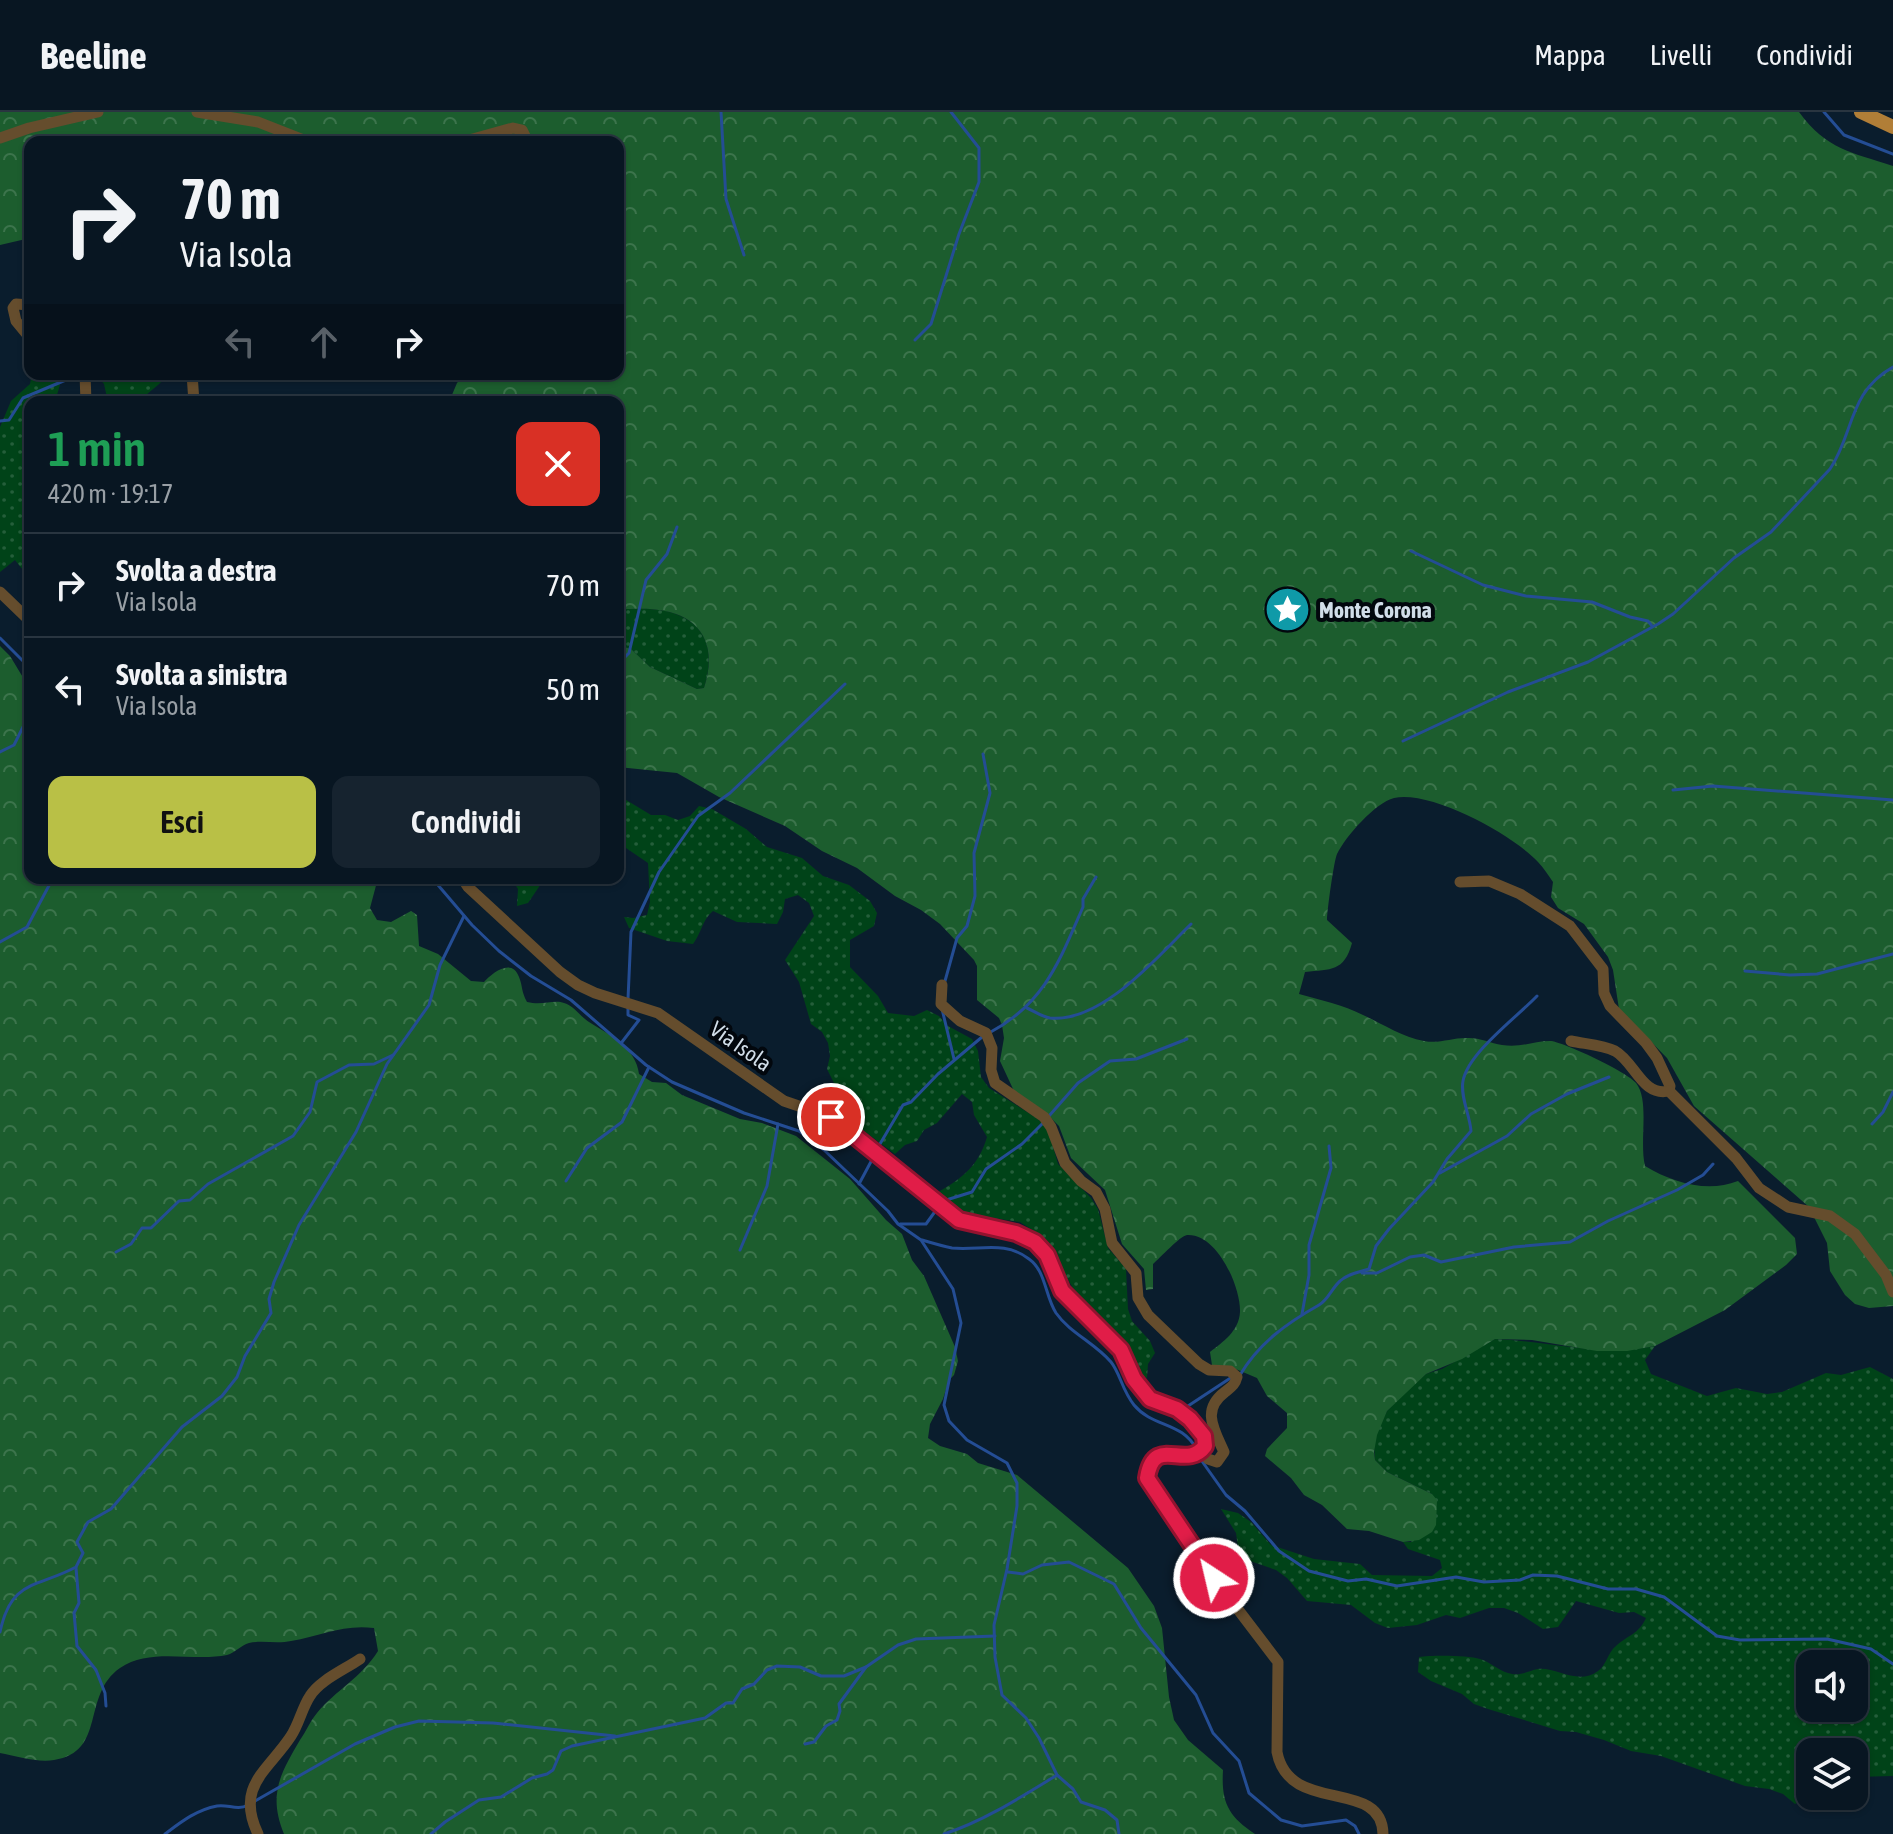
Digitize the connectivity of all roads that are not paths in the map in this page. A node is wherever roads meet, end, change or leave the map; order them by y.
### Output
1 (98, 112) edge
2 (197, 112) edge
3 (1861, 112) edge
4 (1893, 127) edge
5 (294, 136) edge
6 (484, 136) edge
7 (525, 136) edge
8 (0, 138) edge
9 (24, 305) edge
10 (24, 331) edge
11 (0, 592) edge
12 (24, 615) edge
13 (1460, 882) dead end
14 (466, 884) edge
15 (942, 985) dead end
16 (1571, 1041) dead end
17 (1669, 1091) junction
18 (1893, 1292) edge
19 (1202, 1451) junction
20 (360, 1659) dead end
21 (258, 1834) edge
22 (1383, 1834) edge

1 - 8 street
2 - 5 street
3 - 4 main road
6 - 7 street
9 - 10 street
11 - 12 street
13 - 17 street
14 - 19 street, Via Isola
15 - 19 street
16 - 17 street
17 - 18 street
19 - 22 street
20 - 21 street

